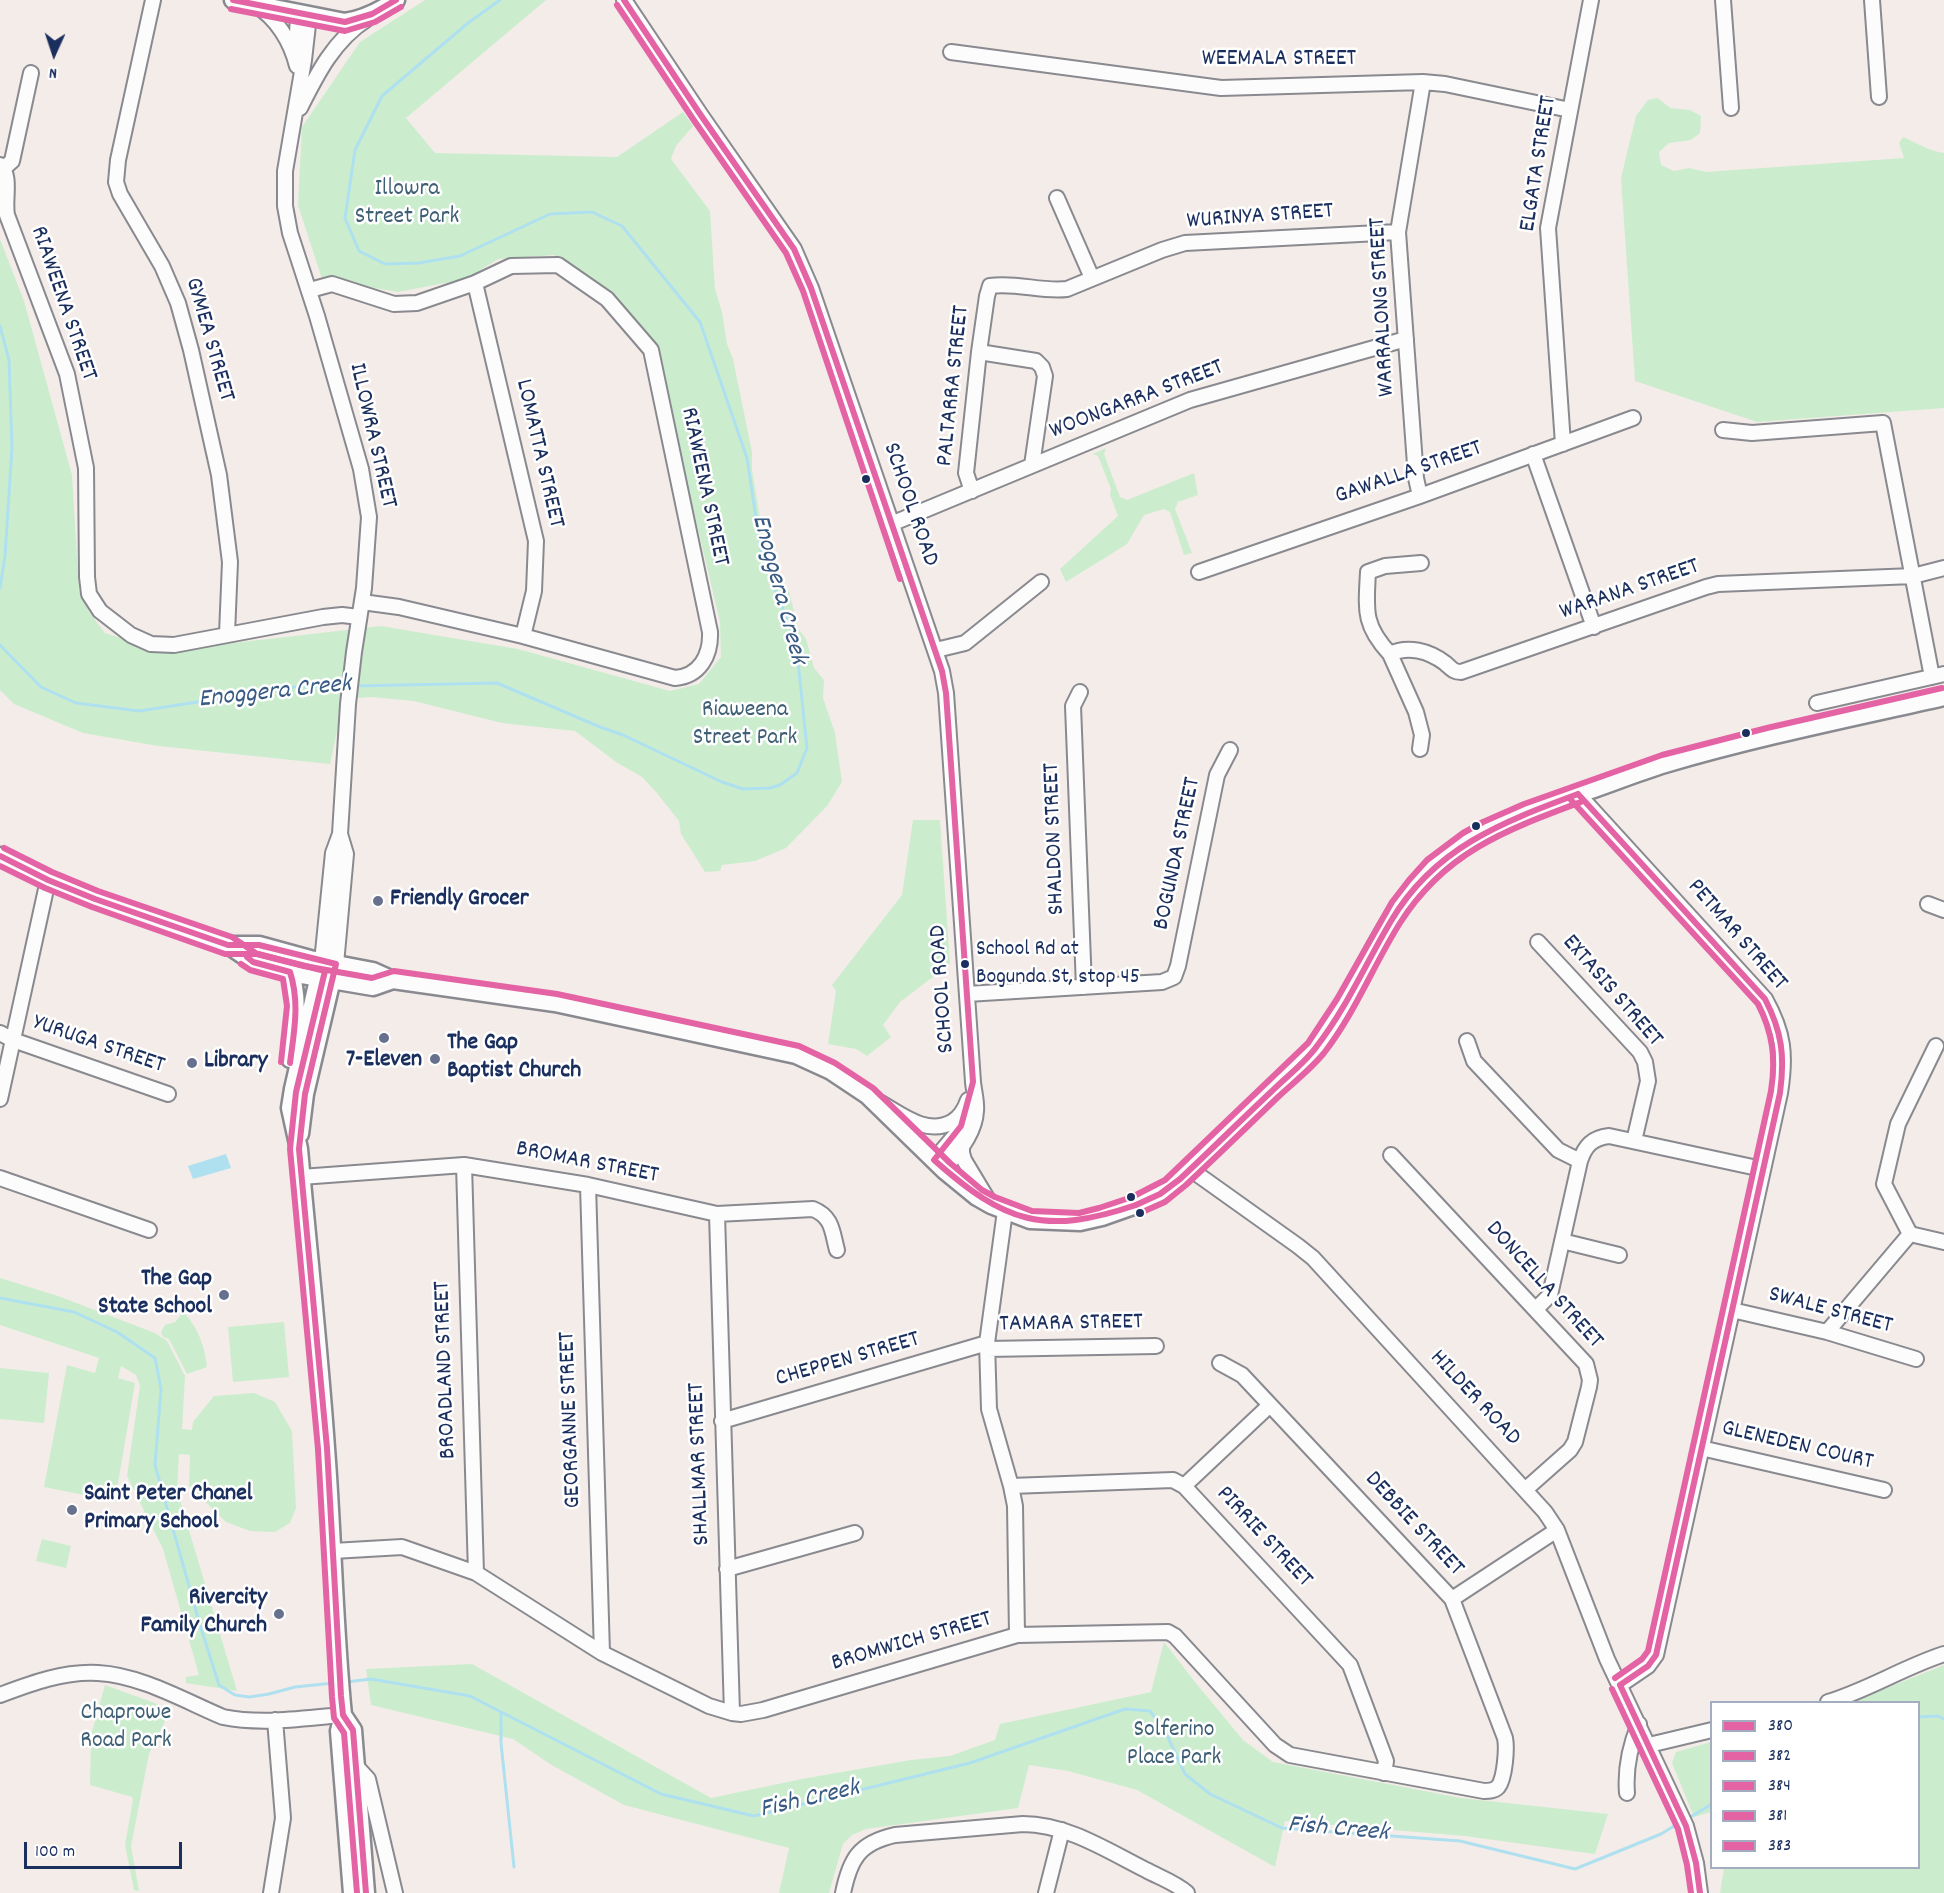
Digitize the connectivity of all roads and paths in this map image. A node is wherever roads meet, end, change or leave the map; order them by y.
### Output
1 (153, 0) edge
2 (233, 0) edge
3 (624, 0) edge
4 (1592, 0) edge
5 (1723, 0) edge
6 (1872, 0) edge
7 (254, 4) junction
8 (385, 5) edge
9 (303, 15) junction
10 (951, 52) dead end
11 (297, 66) junction
12 (31, 73) dead end
13 (1423, 82) junction
14 (299, 89) junction
15 (1879, 97) dead end
16 (1731, 108) dead end
17 (1570, 110) junction
18 (294, 121) junction
19 (2, 167) edge
20 (1057, 198) dead end
21 (1398, 232) junction
22 (1092, 278) junction
23 (475, 283) junction
24 (990, 286) joint
25 (310, 290) junction
26 (1406, 339) junction
27 (979, 352) junction
28 (1633, 418) dead end
29 (1723, 430) dead end
30 (1563, 444) junction
31 (1533, 454) junction
32 (1032, 465) junction
33 (972, 491) junction
34 (1420, 495) junction
35 (891, 524) junction
36 (1421, 563) dead end
37 (1944, 568) edge
38 (1199, 572) dead end
39 (1913, 576) junction
40 (1041, 582) dead end
41 (362, 602) junction
42 (359, 617) junction
43 (1594, 627) junction
44 (227, 634) junction
45 (523, 636) junction
46 (936, 650) junction
47 (1390, 654) junction
48 (1938, 676) edge
49 (1080, 692) dead end
50 (1944, 697) edge
51 (1817, 704) dead end
52 (1420, 749) dead end
53 (1230, 750) dead end
54 (1578, 794) junction
55 (0, 856) edge
56 (48, 880) junction
57 (1928, 904) dead end
58 (1944, 910) edge
59 (1538, 942) dead end
60 (228, 945) junction
61 (327, 971) junction
62 (290, 972) junction
63 (1084, 987) junction
64 (967, 994) junction
65 (0, 1033) edge
66 (12, 1040) junction
67 (1467, 1041) dead end
68 (1936, 1046) dead end
69 (973, 1082) junction
70 (168, 1094) dead end
71 (867, 1095) junction
72 (0, 1099) edge
73 (968, 1100) junction
74 (290, 1108) junction
75 (1634, 1141) junction
76 (962, 1146) junction
77 (299, 1149) junction
78 (1391, 1155) dead end
79 (1580, 1161) junction
80 (464, 1165) junction
81 (939, 1165) junction
82 (1190, 1169) junction
83 (1762, 1169) junction
84 (301, 1177) junction
85 (0, 1178) edge
86 (588, 1185) junction
87 (998, 1208) junction
88 (717, 1214) junction
89 (149, 1230) dead end
90 (1910, 1234) junction
91 (1562, 1241) junction
92 (1944, 1242) edge
93 (837, 1250) dead end
94 (1619, 1255) dead end
95 (1536, 1309) junction
96 (1732, 1310) junction
97 (1827, 1332) junction
98 (987, 1346) junction
99 (1156, 1346) dead end
100 (1916, 1359) dead end
101 (1220, 1363) dead end
102 (1270, 1405) junction
103 (722, 1421) junction
104 (1701, 1449) junction
105 (1011, 1486) junction
106 (1184, 1486) junction
107 (1526, 1489) junction
108 (1884, 1490) dead end
109 (1557, 1530) junction
110 (855, 1533) dead end
111 (333, 1551) junction
112 (727, 1569) junction
113 (476, 1573) junction
114 (1452, 1599) junction
115 (1017, 1635) junction
116 (602, 1653) junction
117 (1944, 1654) edge
118 (1620, 1684) junction
119 (0, 1695) edge
120 (1830, 1701) edge
121 (732, 1713) junction
122 (343, 1715) junction
123 (275, 1720) junction
124 (1639, 1724) junction
125 (1710, 1730) edge
126 (1649, 1745) junction
127 (356, 1766) junction
128 (1384, 1773) junction
129 (1491, 1791) joint
130 (1627, 1793) dead end
131 (1062, 1830) junction
132 (381, 1835) junction
133 (350, 1865) junction
134 (272, 1893) edge
135 (352, 1893) edge
136 (366, 1893) edge
137 (384, 1893) edge
138 (395, 1893) edge
139 (843, 1893) edge
140 (1046, 1893) edge
141 (1187, 1893) edge
142 (1700, 1893) edge

1 - 44 street, GYMEA STREET
2 - 7 main road
3 - 35 street, SCHOOL ROAD
4 - 17 street, ELGATA STREET
5 - 16 street
6 - 15 street
7 - 9 main road
7 - 11 street
8 - 9 main road
8 - 18 street
9 - 11 street, ILLOWRA STREET
9 - 14 street, ILLOWRA STREET
10 - 13 street, WEEMALA STREET
11 - 14 street, ILLOWRA STREET
12 - 19 street
13 - 17 street, WEEMALA STREET
13 - 21 street, WARRALONG STREET
14 - 18 street, ILLOWRA STREET
17 - 30 street, ELGATA STREET
18 - 25 street, ILLOWRA STREET
19 - 44 street, RIAWEENA STREET
20 - 22 street
21 - 22 street, WURINYA STREET
21 - 26 street, WARRALONG STREET
22 - 24 street, WURINYA STREET
23 - 25 street, RIAWEENA STREET
23 - 45 street, LOMATTA STREET
23 - 45 street, RIAWEENA STREET
24 - 27 street, PALTARRA STREET
25 - 41 street, ILLOWRA STREET
26 - 32 street, WOONGARRA STREET
26 - 34 street, WARRALONG STREET
27 - 32 street
27 - 33 street, PALTARRA STREET
28 - 30 street, GAWALLA STREET
29 - 39 street
30 - 31 street, GAWALLA STREET
31 - 34 street, GAWALLA STREET
31 - 43 street
32 - 33 street, WOONGARRA STREET
33 - 35 street, WOONGARRA STREET
34 - 38 street, GAWALLA STREET
35 - 46 street, SCHOOL ROAD
36 - 47 street
37 - 39 street, WARANA STREET
39 - 43 street, WARANA STREET
39 - 48 street
40 - 46 street
41 - 42 street, ILLOWRA STREET
41 - 45 street, RIAWEENA STREET
42 - 44 street, RIAWEENA STREET
42 - 61 street, ILLOWRA STREET
43 - 47 street, WARANA STREET
46 - 64 street, SCHOOL ROAD
47 - 52 street
48 - 51 street
49 - 63 street, SHALDON STREET
50 - 54 main road
53 - 63 street, BOGUNDA STREET
54 - 82 main road
54 - 83 street, PETMAR STREET
55 - 56 main road
56 - 60 main road
56 - 66 street
57 - 58 street
59 - 75 street, EXTASIS STREET
60 - 61 main road
60 - 62 main road
61 - 62 main road
61 - 71 main road
61 - 74 main road
61 - 77 main road
62 - 74 main road
63 - 64 street, BOGUNDA STREET
64 - 69 street, SCHOOL ROAD
65 - 66 street, YURUGA STREET
66 - 70 street, YURUGA STREET
66 - 72 street
67 - 79 street
68 - 90 street
69 - 73 street, SCHOOL ROAD
69 - 76 street, SCHOOL ROAD
71 - 73 street
71 - 81 main road
73 - 81 street, SCHOOL ROAD
74 - 77 main road
75 - 79 street
75 - 83 street
76 - 81 street, SCHOOL ROAD
76 - 87 street
77 - 84 main road
78 - 95 street, DONCELLA STREET
79 - 91 street
80 - 84 street, BROMAR STREET
80 - 86 street, BROMAR STREET
80 - 113 street, BROADLAND STREET
81 - 87 main road
82 - 87 main road
82 - 107 street, HILDER ROAD
83 - 96 street, PETMAR STREET
84 - 111 main road
85 - 89 street
86 - 88 street, BROMAR STREET
86 - 116 street, GEORGANNE STREET
87 - 98 street
88 - 93 street, BROMAR STREET
88 - 103 street, SHALLMAR STREET
90 - 92 street
90 - 97 street
91 - 94 street
91 - 95 street
95 - 107 street, DONCELLA STREET
96 - 97 street, SWALE STREET
96 - 104 street, PETMAR STREET
97 - 100 street, SWALE STREET
98 - 99 street, TAMARA STREET
98 - 103 street, CHEPPEN STREET
98 - 105 street
101 - 102 street, DEBBIE STREET
102 - 106 street
102 - 114 street, DEBBIE STREET
103 - 112 street, SHALLMAR STREET
104 - 108 street, GLENEDEN COURT
104 - 118 street, PETMAR STREET
105 - 106 street, PIRRIE STREET
105 - 115 street
106 - 128 street, PIRRIE STREET
107 - 109 street, HILDER ROAD
109 - 114 street
109 - 118 street, HILDER ROAD
110 - 112 street
111 - 113 street, BROMWICH STREET
111 - 122 main road
112 - 121 street, SHALLMAR STREET
113 - 116 street, BROMWICH STREET
114 - 129 street, DEBBIE STREET
115 - 121 street, BROMWICH STREET
115 - 128 street, BROMWICH STREET
116 - 121 street, BROMWICH STREET
117 - 120 street
118 - 124 street, HILDER ROAD
119 - 123 street
122 - 123 street
122 - 127 main road
122 - 133 main road
123 - 134 street
124 - 126 street, HILDER ROAD
124 - 130 street
125 - 126 street
126 - 142 street, HILDER ROAD
127 - 132 street
127 - 133 main road
127 - 136 main road
128 - 129 street, BROMWICH STREET
131 - 139 street
131 - 140 street
131 - 141 street
132 - 137 street
132 - 138 street
133 - 135 main road

